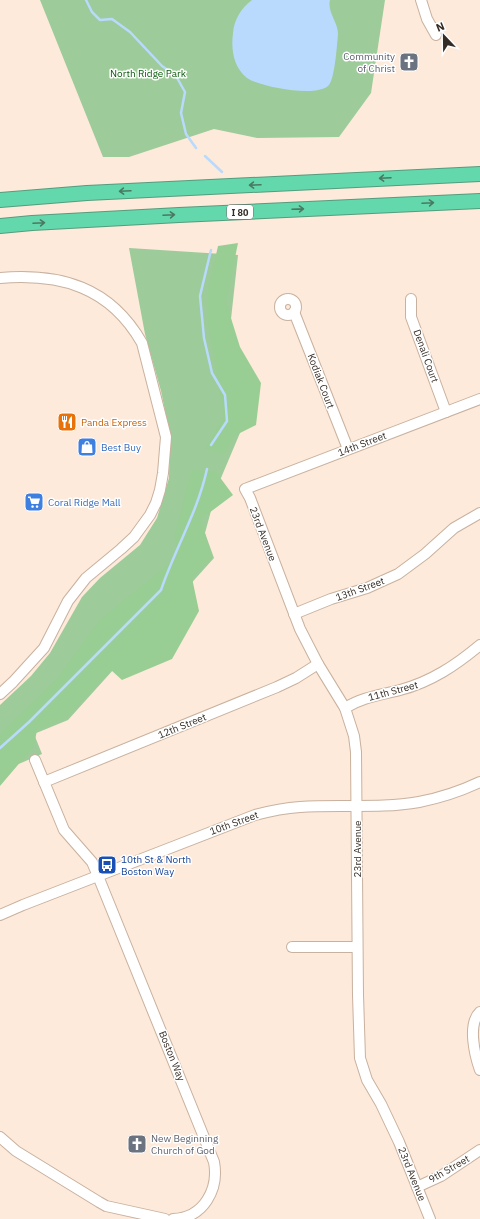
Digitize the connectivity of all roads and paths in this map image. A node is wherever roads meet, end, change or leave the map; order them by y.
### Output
1 (421, 0) edge
2 (436, 34) dead end
3 (480, 174) edge
4 (0, 200) edge
5 (480, 201) edge
6 (0, 226) edge
7 (0, 278) edge
8 (411, 299) dead end
9 (294, 312) dead end
10 (480, 399) edge
11 (446, 412) junction
12 (348, 449) junction
13 (245, 489) joint
14 (480, 513) edge
15 (294, 614) junction
16 (480, 645) edge
17 (318, 664) junction
18 (0, 694) edge
19 (345, 708) junction
20 (35, 760) dead end
21 (44, 782) junction
22 (480, 782) edge
23 (357, 805) junction
24 (98, 876) junction
25 (0, 915) edge
26 (292, 947) dead end
27 (358, 948) junction
28 (480, 1012) edge
29 (480, 1070) edge
30 (0, 1137) edge
31 (480, 1150) edge
32 (417, 1187) junction
33 (165, 1219) edge
34 (173, 1219) edge
35 (430, 1219) edge

1 - 2 street
3 -> 4 highway
6 -> 5 highway, I 80
7 - 18 street
8 - 11 street, Denali Court
9 - 12 street, Kodiak Court
10 - 11 street, 14th Street
11 - 12 street, 14th Street
12 - 13 street, 14th Street
13 - 15 street, 23rd Avenue
14 - 15 street, 13th Street
15 - 17 street, 23rd Avenue
16 - 19 street, 11th Street
17 - 19 street, 23rd Avenue
17 - 21 street, 12th Street
19 - 23 street, 23rd Avenue
20 - 21 street, Boston Way
21 - 24 street, Boston Way
22 - 23 street, 10th Street
23 - 24 street, 10th Street
23 - 27 street, 23rd Avenue
24 - 25 street, 10th Street
24 - 34 street, Boston Way
26 - 27 street
27 - 32 street, 23rd Avenue
28 - 29 street
30 - 33 street
31 - 32 street, 9th Street
32 - 35 street, 23rd Avenue

